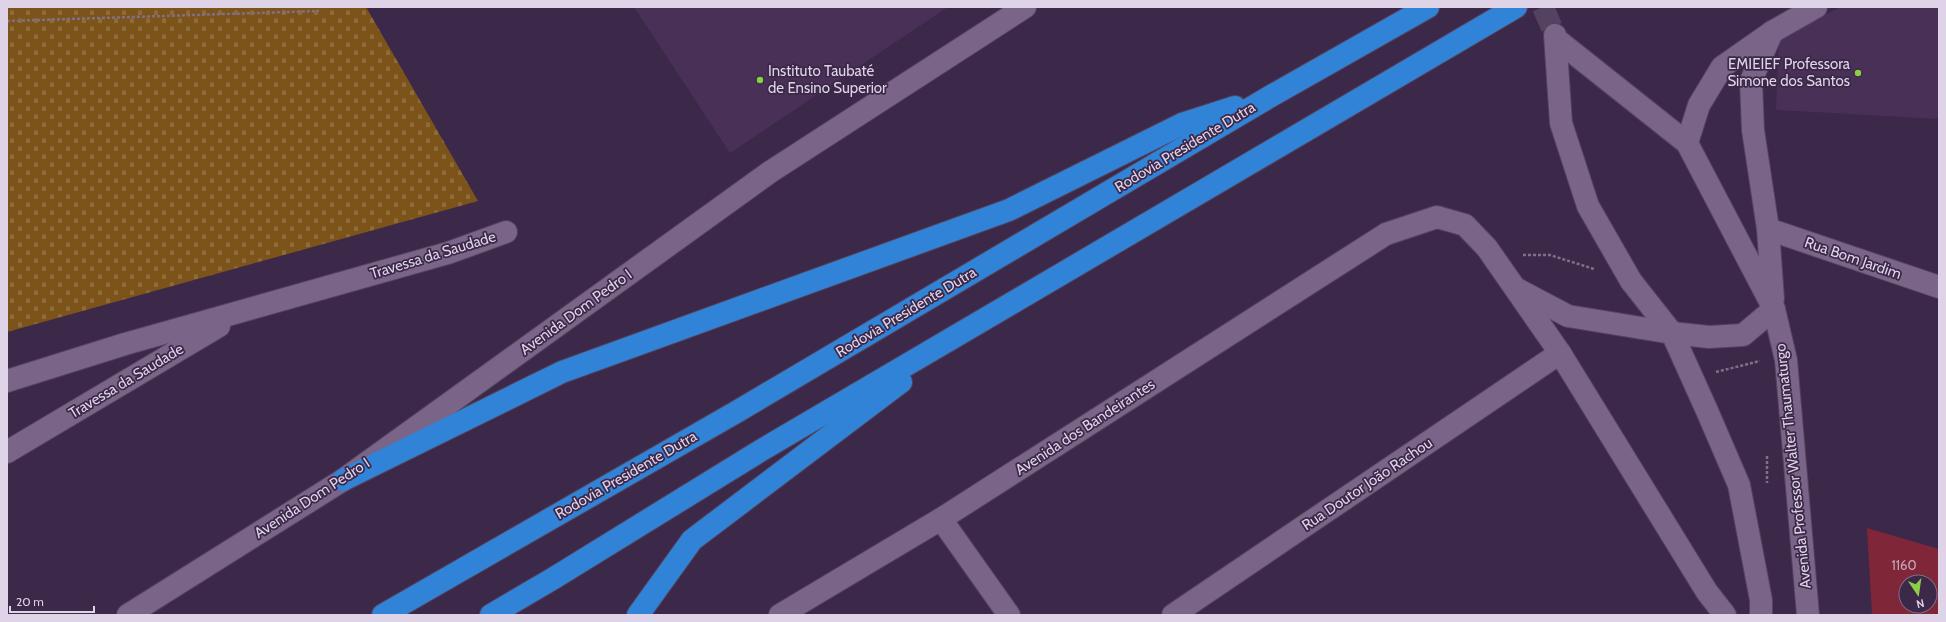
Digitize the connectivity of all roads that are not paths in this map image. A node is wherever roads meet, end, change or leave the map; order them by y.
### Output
1 (1025, 7) edge
2 (1428, 7) edge
3 (1516, 7) edge
4 (1816, 7) edge
5 (1772, 32) junction
6 (1271, 96) junction
7 (1687, 143) junction
8 (1768, 230) junction
9 (506, 232) dead end
10 (1514, 287) junction
11 (1939, 287) edge
12 (1774, 309) junction
13 (245, 310) junction
14 (977, 323) junction
15 (1672, 333) junction
16 (1560, 353) junction
17 (7, 381) edge
18 (7, 452) edge
19 (343, 480) junction
20 (941, 519) junction
21 (128, 615) edge
22 (383, 615) edge
23 (491, 615) edge
24 (638, 615) edge
25 (780, 615) edge
26 (1009, 615) edge
27 (1173, 615) edge
28 (1725, 615) edge
29 (1761, 615) edge
30 (1808, 615) edge

1 - 19 main road, Avenida Dom Pedro I
2 - 6 highway, Rodovia Presidente Dutra
3 - 14 highway
4 - 5 main road
5 - 7 main road
5 - 8 main road
6 - 19 highway
6 - 22 highway, Rodovia Presidente Dutra
7 - 12 main road, Avenida Professor Walter Thaumaturgo
7 - 15 main road, Avenida Professor Walter Thaumaturgo
8 - 11 main road, Rua Bom Jardim
8 - 12 main road
9 - 13 main road, Travessa da Saudade
10 - 15 main road
10 - 16 main road, Avenida dos Bandeirantes
10 - 20 main road, Avenida dos Bandeirantes
12 - 15 main road
12 - 30 main road, Avenida Professor Walter Thaumaturgo
13 - 17 main road, Travessa da Saudade
13 - 18 main road, Travessa da Saudade
14 - 23 highway
14 - 24 highway
15 - 29 main road, Avenida Professor Walter Thaumaturgo
16 - 27 main road, Rua Doutor João Rachou
16 - 28 main road, Avenida dos Bandeirantes
19 - 21 main road, Avenida Dom Pedro I
20 - 25 main road, Avenida dos Bandeirantes
20 - 26 main road

